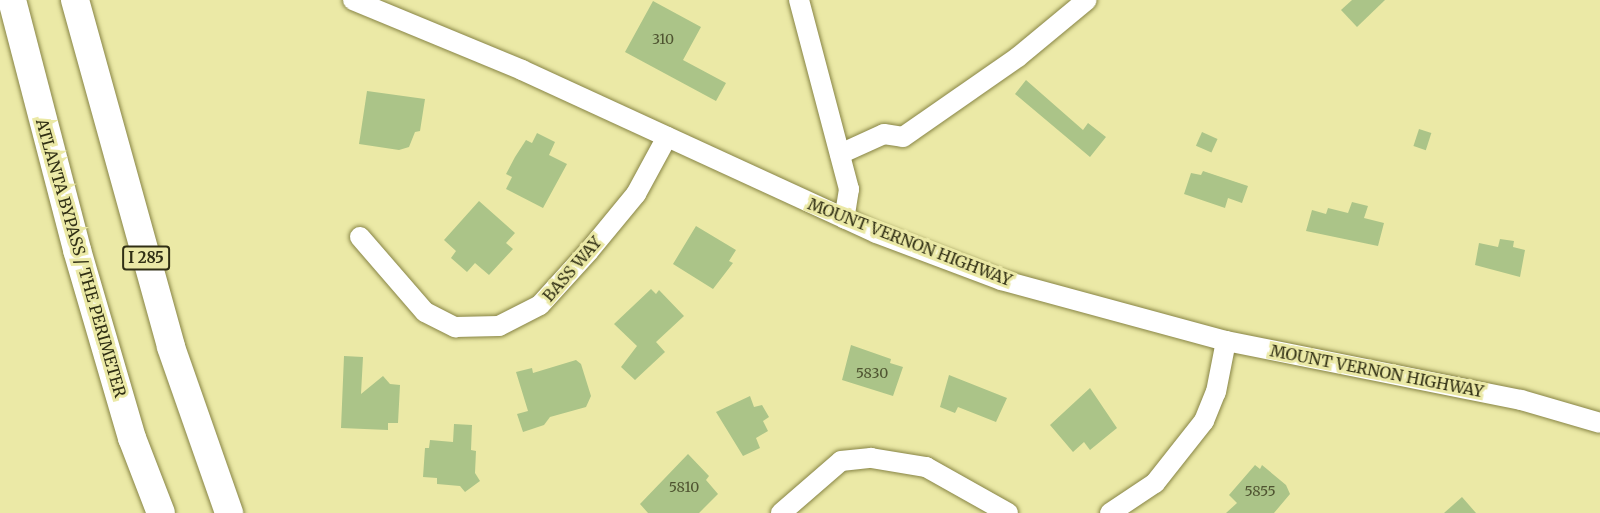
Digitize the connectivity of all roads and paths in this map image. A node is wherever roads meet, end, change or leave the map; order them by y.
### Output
1 (12, 0) edge
2 (75, 0) edge
3 (353, 0) edge
4 (799, 0) edge
5 (1087, 0) edge
6 (667, 137) junction
7 (840, 154) junction
8 (844, 219) junction
9 (360, 237) dead end
10 (1226, 341) junction
11 (1600, 423) edge
12 (161, 513) edge
13 (229, 513) edge
14 (781, 513) edge
15 (1008, 513) edge
16 (1110, 513) edge

1 - 12 highway, ATLANTA BYPASS / THE PERIMETER
2 - 13 highway, I 285
3 - 6 street, MOUNT VERNON HIGHWAY
4 - 7 street
5 - 7 street
6 - 8 street, MOUNT VERNON HIGHWAY
6 - 9 street, BASS WAY
7 - 8 street
8 - 10 street, MOUNT VERNON HIGHWAY
10 - 11 street, MOUNT VERNON HIGHWAY
10 - 16 street
14 - 15 street

